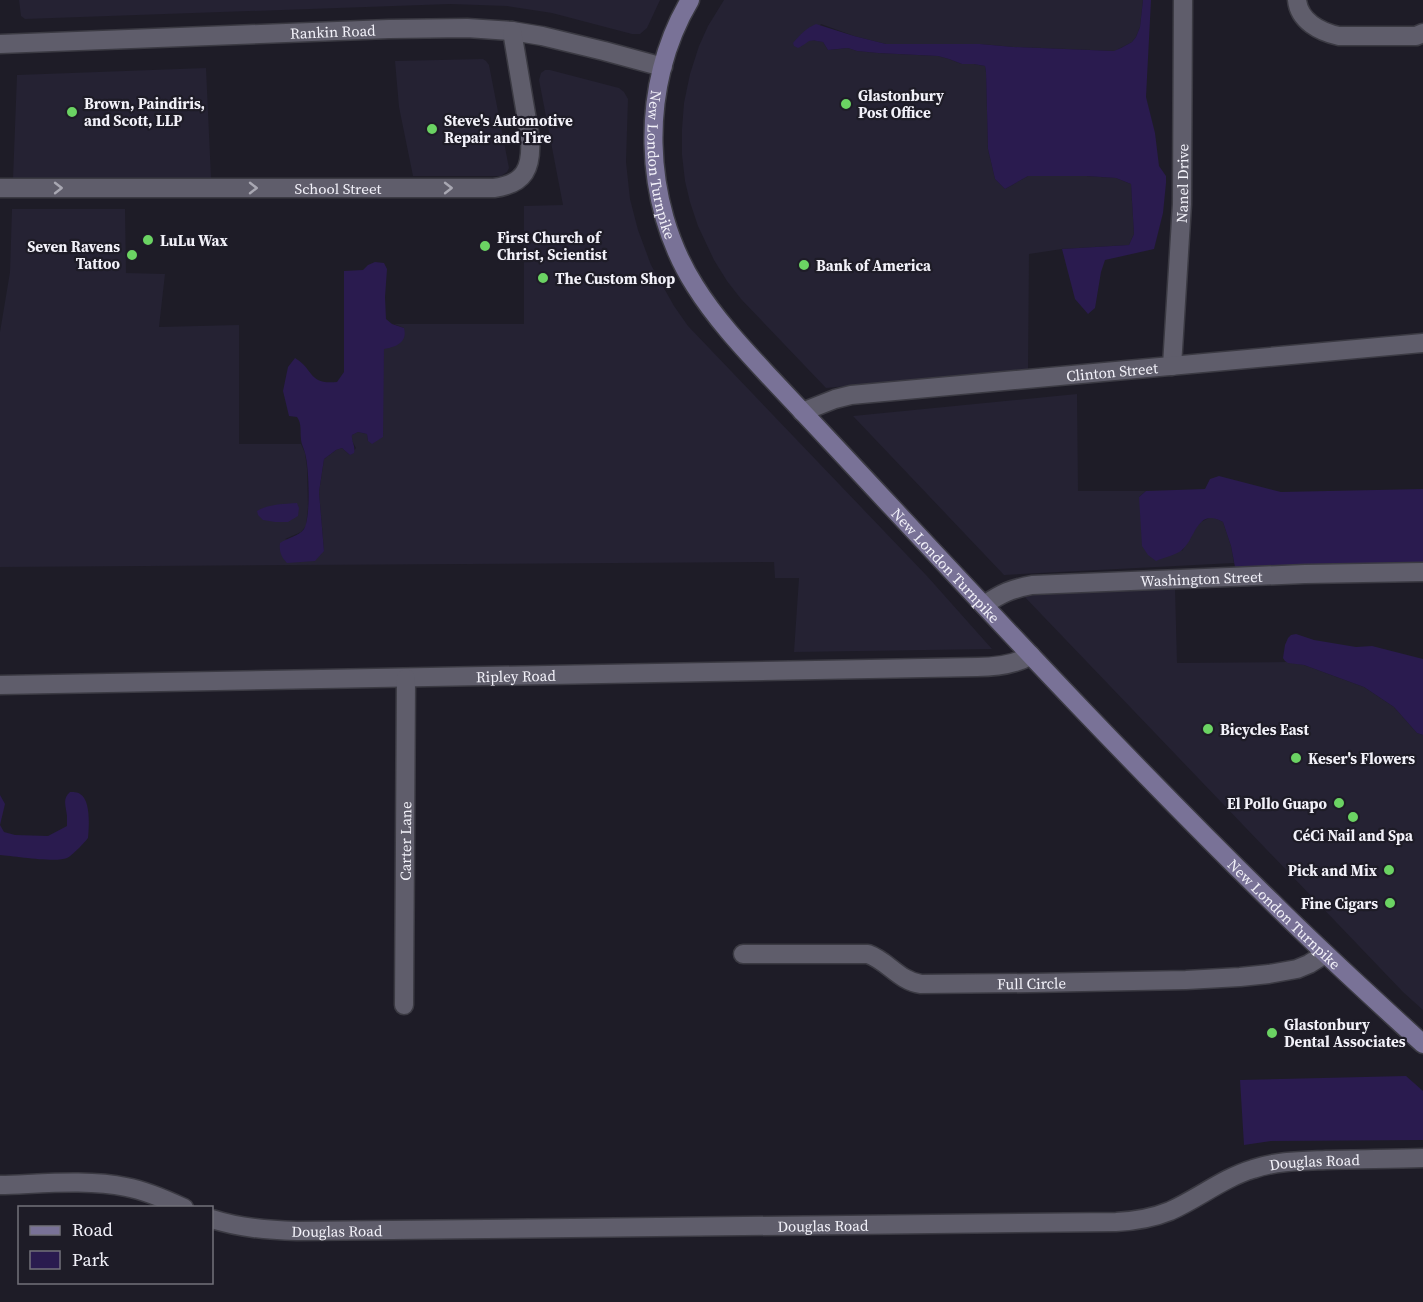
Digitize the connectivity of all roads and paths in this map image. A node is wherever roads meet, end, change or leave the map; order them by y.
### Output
1 (690, 0) edge
2 (1183, 0) edge
3 (1297, 0) edge
4 (512, 31) junction
5 (1423, 33) edge
6 (0, 44) edge
7 (663, 67) junction
8 (0, 188) edge
9 (1423, 342) edge
10 (1172, 366) junction
11 (802, 412) junction
12 (1423, 572) edge
13 (984, 605) junction
14 (1031, 655) junction
15 (406, 678) junction
16 (0, 685) edge
17 (743, 954) dead end
18 (1325, 954) junction
19 (404, 1005) dead end
20 (1423, 1044) edge
21 (1423, 1158) edge
22 (0, 1185) edge
23 (179, 1206) edge
24 (213, 1219) edge

1 - 7 main road, New London Turnpike
2 - 10 street, Nanel Drive
3 - 5 street
4 - 6 street, Rankin Road
4 - 7 street, Rankin Road
8 -> 4 street, School Street
7 - 11 main road, New London Turnpike
9 - 10 street, Clinton Street
10 - 11 street, Clinton Street
11 - 13 main road, New London Turnpike
12 - 13 street, Washington Street
13 - 14 main road, New London Turnpike
14 - 15 street, Ripley Road
14 - 18 main road, New London Turnpike
15 - 16 street, Ripley Road
15 - 19 street, Carter Lane
17 - 18 street, Full Circle
18 - 20 main road, New London Turnpike
21 - 24 street, Douglas Road
22 - 23 street

